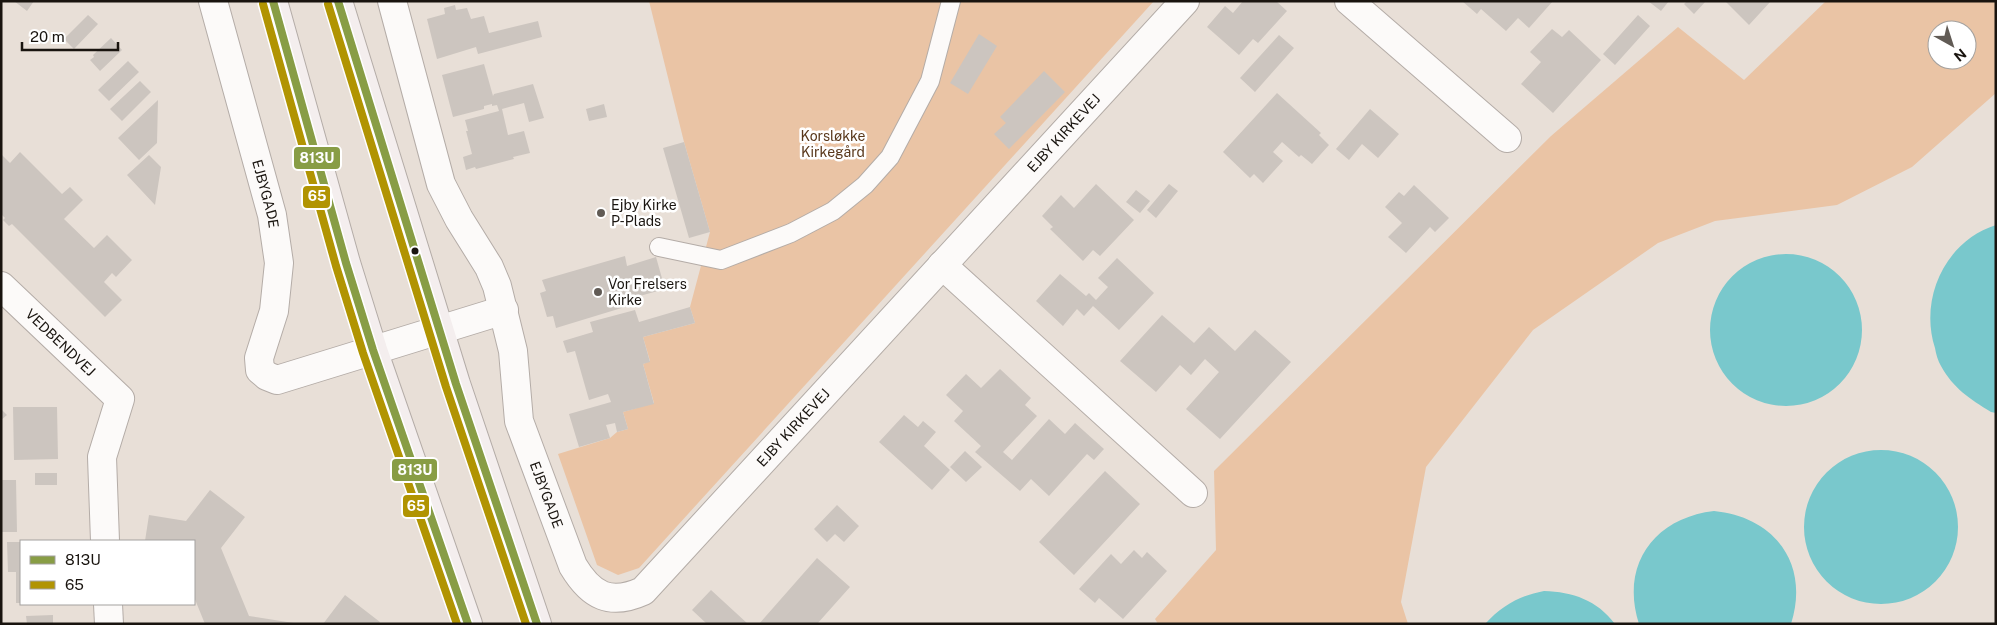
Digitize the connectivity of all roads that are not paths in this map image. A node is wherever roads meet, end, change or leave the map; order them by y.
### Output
1 (213, 1) edge
2 (273, 1) edge
3 (338, 1) edge
4 (392, 1) edge
5 (951, 1) edge
6 (1185, 1) edge
7 (1349, 1) edge
8 (1507, 138) dead end
9 (658, 246) dead end
10 (942, 265) junction
11 (1, 286) edge
12 (504, 310) junction
13 (438, 330) junction
14 (373, 350) junction
15 (1192, 493) dead end
16 (105, 540) edge
17 (643, 591) joint
18 (108, 605) edge
19 (109, 624) edge
20 (468, 624) edge
21 (537, 624) edge

1 - 14 street, EJBYGADE
2 - 14 main road
3 - 13 main road
4 - 12 street, EJBYGADE
5 - 9 lane
6 - 10 street, EJBY KIRKEVEJ
7 - 8 street
10 - 15 street
10 - 17 street, EJBY KIRKEVEJ
11 - 16 street, VEDBENDVEJ
12 - 13 street
12 - 17 street, EJBYGADE
13 - 14 street
13 - 21 main road
14 - 20 main road
18 - 19 street

